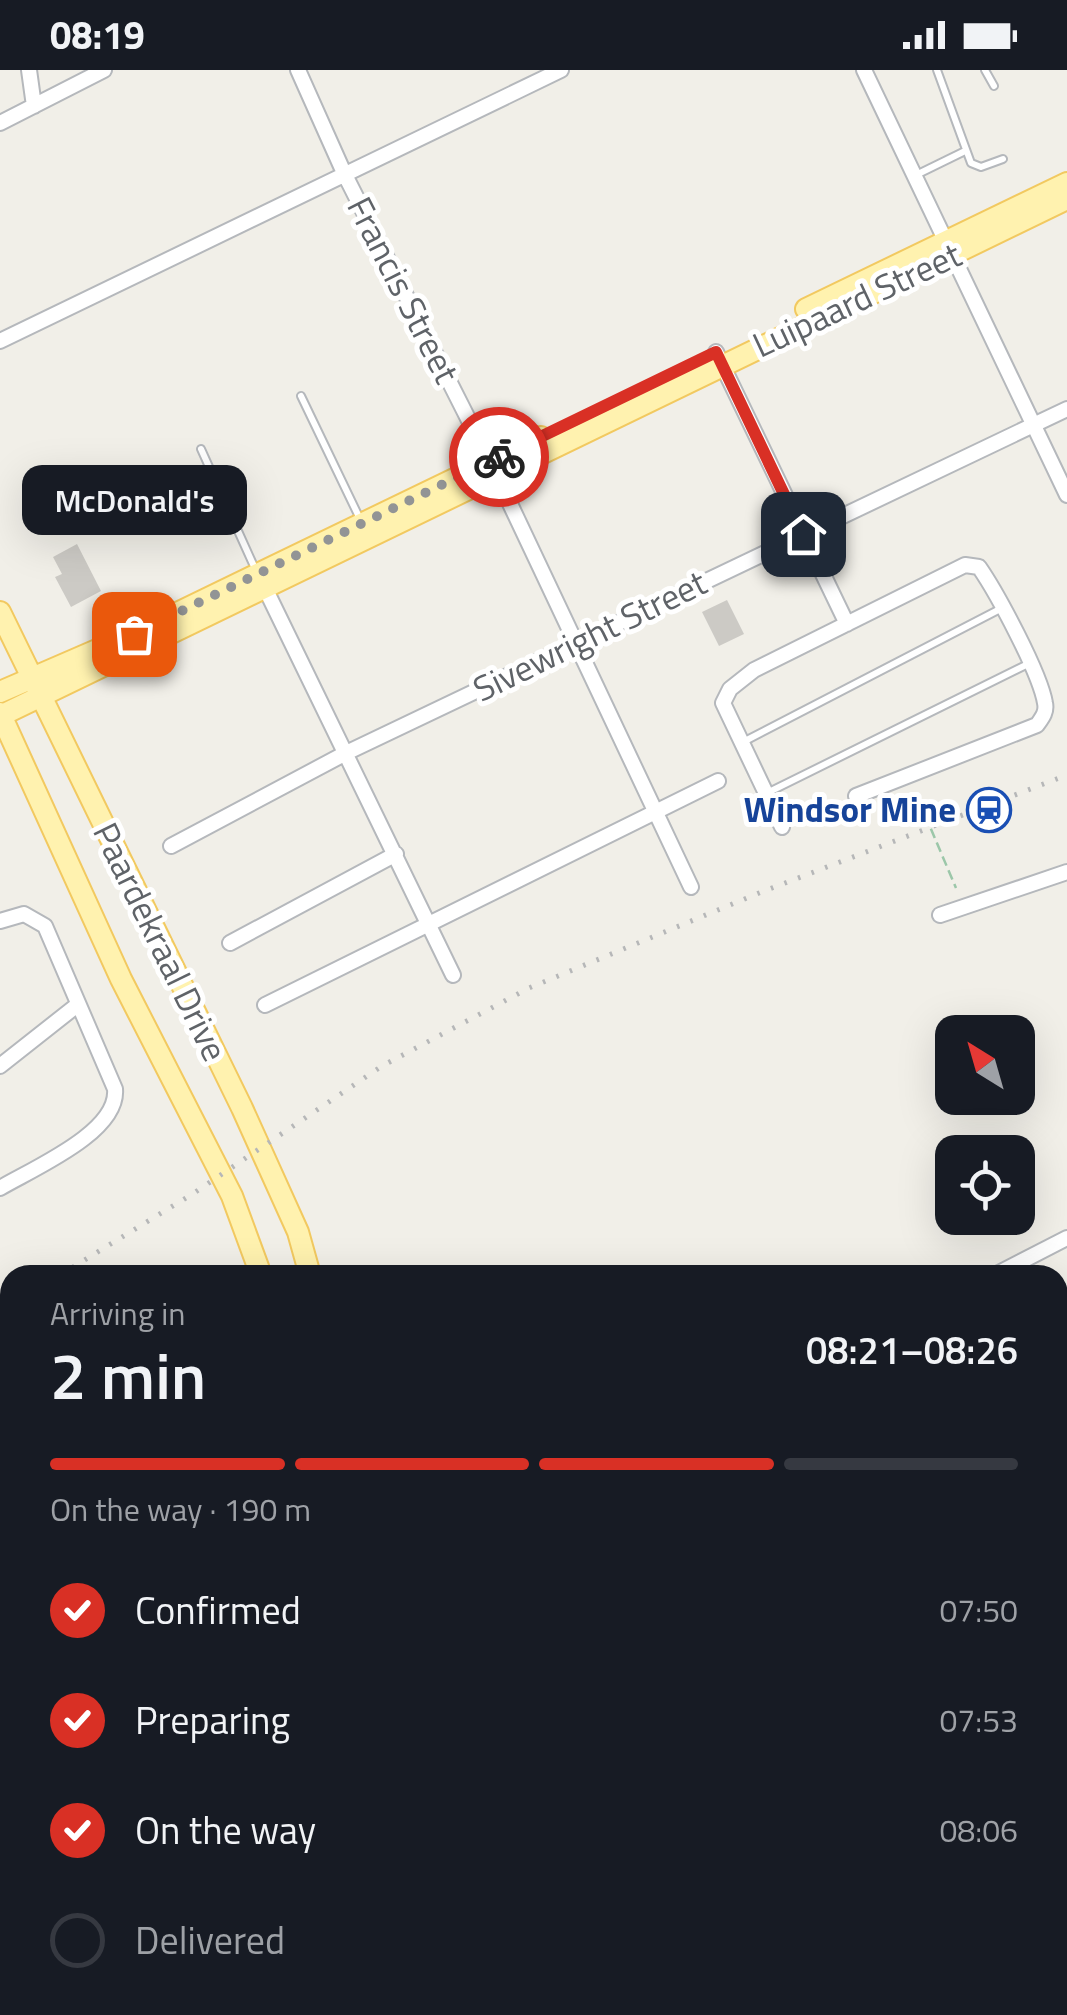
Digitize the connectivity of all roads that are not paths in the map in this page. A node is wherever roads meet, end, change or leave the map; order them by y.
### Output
1 (29, 70) edge
2 (104, 70) edge
3 (298, 70) edge
4 (562, 70) edge
5 (864, 70) edge
6 (936, 70) edge
7 (985, 70) edge
8 (994, 86) dead end
9 (34, 106) junction
10 (0, 124) edge
11 (964, 152) junction
12 (1002, 159) dead end
13 (344, 173) junction
14 (915, 176) junction
15 (1067, 182) edge
16 (1067, 199) edge
17 (950, 248) junction
18 (0, 341) edge
19 (719, 358) junction
20 (301, 396) dead end
21 (1067, 409) edge
22 (1036, 425) junction
23 (202, 449) dead end
24 (493, 468) junction
25 (212, 474) junction
26 (173, 493) dead end
27 (1067, 495) edge
28 (362, 524) junction
29 (803, 534) junction
30 (261, 581) junction
31 (1002, 608) junction
32 (0, 612) edge
33 (847, 624) junction
34 (138, 641) junction
35 (574, 642) junction
36 (1028, 664) junction
37 (32, 677) junction
38 (0, 692) edge
39 (42, 699) junction
40 (0, 715) edge
41 (742, 742) junction
42 (346, 753) junction
43 (718, 781) dead end
44 (766, 793) junction
45 (856, 796) dead end
46 (656, 814) junction
47 (782, 827) dead end
48 (171, 846) dead end
49 (396, 854) junction
50 (1067, 872) edge
51 (690, 887) dead end
52 (940, 915) dead end
53 (0, 921) edge
54 (428, 922) junction
55 (230, 943) dead end
56 (453, 975) dead end
57 (265, 1004) dead end
58 (76, 1006) junction
59 (0, 1066) edge
60 (0, 1188) edge
61 (1067, 1238) edge
62 (258, 1265) edge
63 (307, 1265) edge
64 (1014, 1265) edge

1 - 9 street
2 - 9 street
3 - 13 street, Francis Street
4 - 13 street
5 - 14 street
6 - 11 lane
7 - 8 lane
9 - 10 street
11 - 12 lane
11 - 14 lane
13 - 18 street
13 - 24 street, Francis Street
14 - 17 street
15 - 17 main road, Luipaard Street
16 - 17 main road, Luipaard Street
17 - 19 main road, Luipaard Street
17 - 22 street
19 - 24 main road, Luipaard Street
19 - 29 street
20 - 28 lane
21 - 22 street, Sivewright Street
22 - 27 street
22 - 29 street, Sivewright Street
23 - 25 lane
24 - 28 main road, Luipaard Street
24 - 30 main road, Luipaard Street
24 - 35 street, Francis Street
25 - 26 lane
25 - 30 lane
28 - 30 main road, Luipaard Street
29 - 33 street
29 - 35 street, Sivewright Street
30 - 34 main road, Luipaard Street
30 - 42 street
31 - 33 street
31 - 36 street
31 - 41 lane
32 - 37 main road, Paardekraal Drive
33 - 41 street
34 - 37 main road, Luipaard Street
34 - 39 main road, Luipaard Street
35 - 42 street, Sivewright Street
35 - 46 street, Francis Street
36 - 44 lane
36 - 45 street
37 - 38 main road, Luipaard Street
37 - 39 main road, Paardekraal Drive
39 - 40 main road, Luipaard Street
39 - 63 main road, Paardekraal Drive
40 - 62 main road, Paardekraal Drive
41 - 44 street
42 - 48 street, Sivewright Street
42 - 49 street
43 - 46 street
44 - 47 street
46 - 51 street, Francis Street
46 - 54 street
49 - 54 street
49 - 55 street
50 - 52 street
53 - 58 street
54 - 56 street
54 - 57 street
58 - 59 street
58 - 60 street
61 - 64 street

